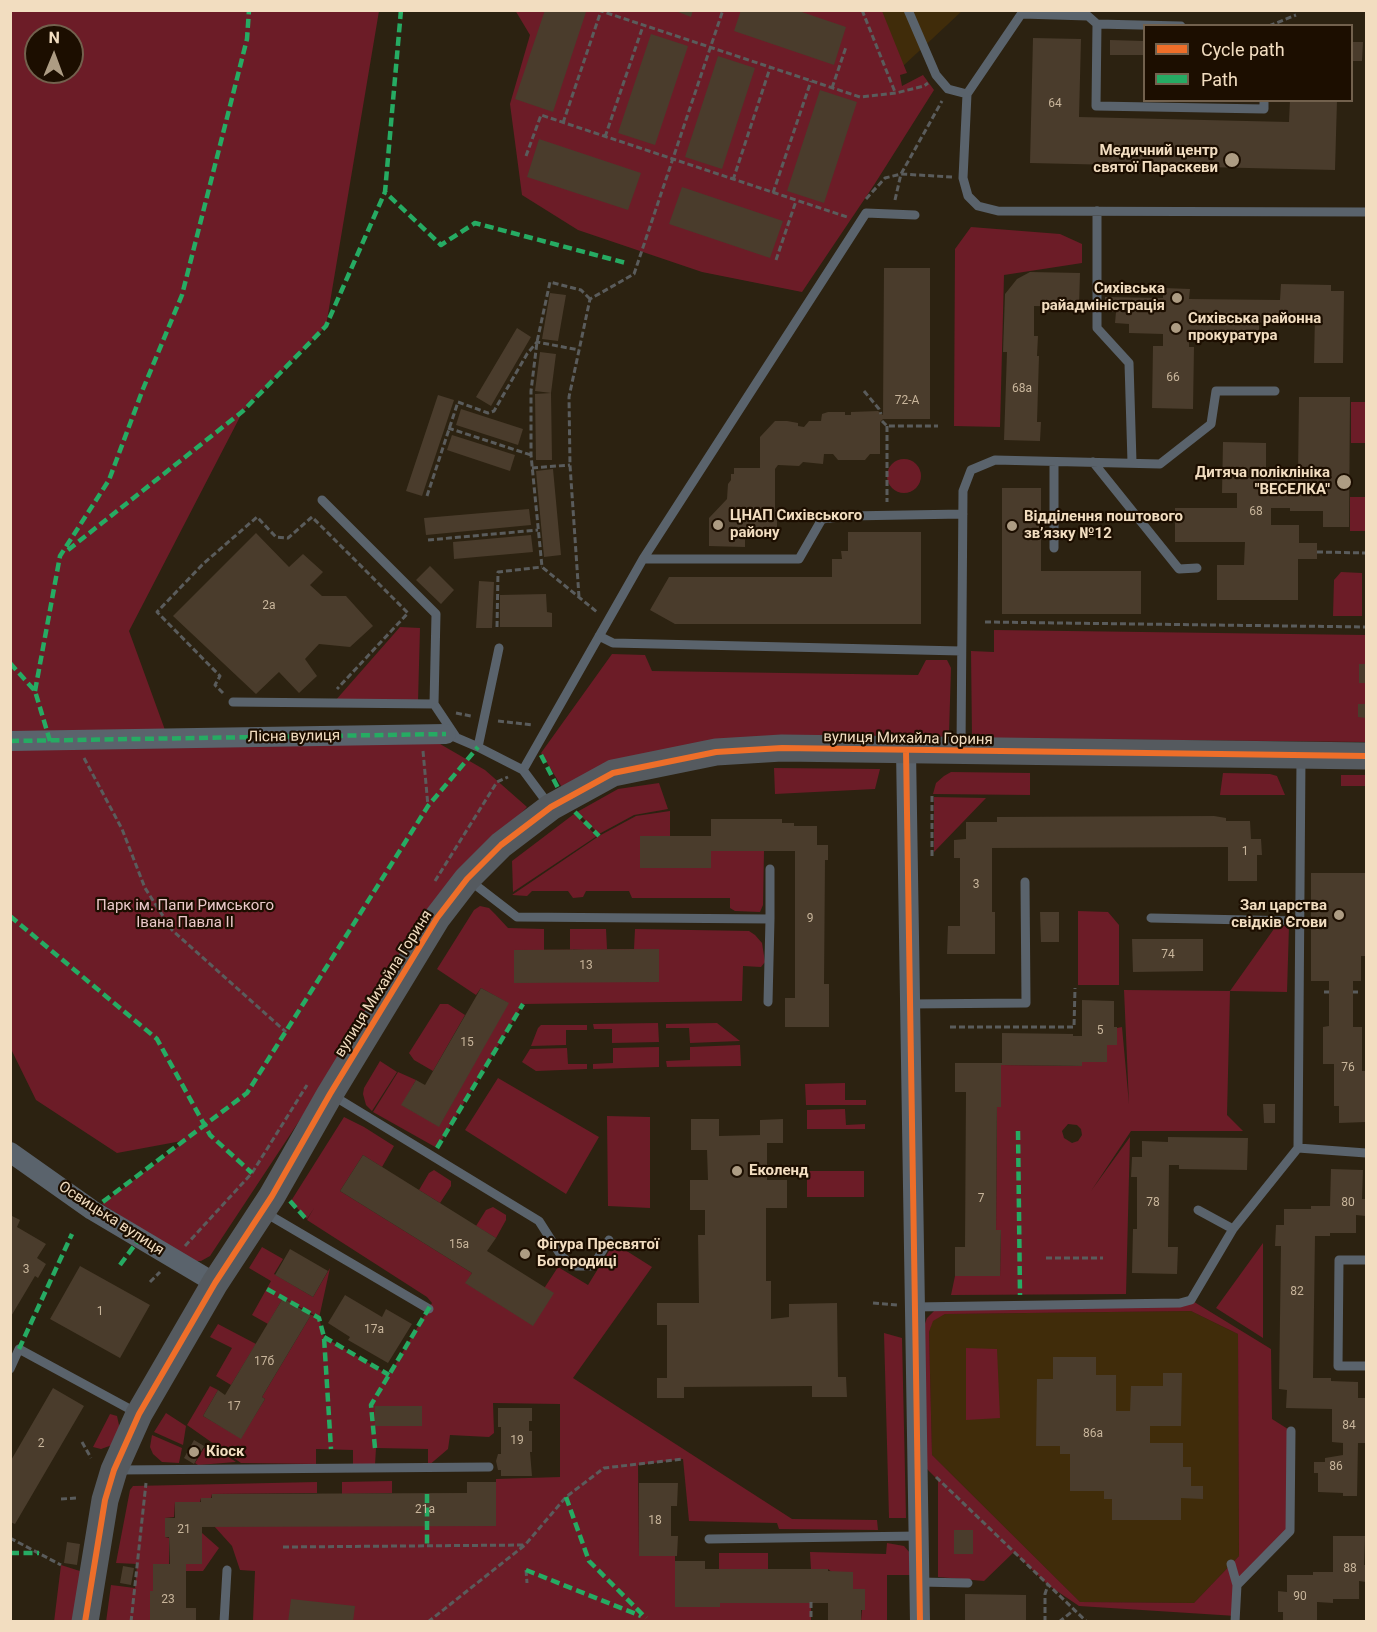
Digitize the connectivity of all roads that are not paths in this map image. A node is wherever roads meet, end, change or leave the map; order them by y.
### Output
1 (908, 10) edge
2 (1023, 12) edge
3 (1097, 24) junction
4 (1143, 25) edge
5 (967, 94) junction
6 (1264, 102) edge
7 (1097, 210) junction
8 (1366, 212) edge
9 (915, 215) dead end
10 (1275, 391) dead end
11 (1054, 462) junction
12 (1093, 462) junction
13 (1132, 462) junction
14 (322, 500) dead end
15 (963, 514) junction
16 (1054, 548) dead end
17 (644, 559) junction
18 (1197, 568) dead end
19 (599, 636) junction
20 (499, 648) dead end
21 (961, 651) junction
22 (233, 702) road end
23 (434, 704) junction
24 (451, 736) junction
25 (10, 741) edge
26 (478, 747) junction
27 (906, 750) junction
28 (961, 752) junction
29 (1301, 756) junction
30 (1366, 756) edge
31 (523, 770) junction
32 (551, 807) junction
33 (770, 869) dead end
34 (467, 879) junction
35 (1025, 882) dead end
36 (1151, 918) dead end
37 (770, 919) junction
38 (1298, 921) junction
39 (768, 1002) dead end
40 (910, 1004) junction
41 (319, 1089) junction
42 (1298, 1148) junction
43 (10, 1152) edge
44 (1366, 1153) edge
45 (1198, 1210) dead end
46 (261, 1211) junction
47 (1233, 1229) junction
48 (609, 1240) dead end
49 (1366, 1260) edge
50 (215, 1282) junction
51 (914, 1307) junction
52 (429, 1309) dead end
53 (1366, 1366) edge
54 (10, 1369) edge
55 (139, 1414) junction
56 (1291, 1431) dead end
57 (103, 1464) junction
58 (489, 1467) dead end
59 (918, 1536) junction
60 (709, 1539) dead end
61 (1231, 1564) dead end
62 (227, 1569) dead end
63 (920, 1582) junction
64 (968, 1583) dead end
65 (1237, 1585) junction
66 (224, 1621) edge
67 (85, 1622) edge
68 (231, 1622) edge
69 (920, 1622) edge
70 (1235, 1622) edge

1 - 5 lane
2 - 3 lane
2 - 5 lane
3 - 4 lane
3 - 6 lane
5 - 7 lane
7 - 8 lane
7 - 13 lane
9 - 17 lane
10 - 13 lane
11 - 12 lane
11 - 15 lane
11 - 16 lane
12 - 13 lane
12 - 18 lane
14 - 23 lane
15 - 17 lane
15 - 21 lane
17 - 19 lane
19 - 21 lane
19 - 31 lane
20 - 26 lane
21 - 28 lane
22 - 23 lane
23 - 24 lane
24 - 25 street, Лісна вулиця
24 - 26 lane, Лісна вулиця
26 - 31 lane, Лісна вулиця
27 - 28 street, вулиця Михайла Гориня
27 - 32 street, вулиця Михайла Гориня
27 - 40 street
28 - 29 street, вулиця Михайла Гориня
29 - 30 street, вулиця Михайла Гориня
29 - 38 lane
31 - 32 lane, Лісна вулиця
32 - 34 street, вулиця Михайла Гориня
33 - 37 lane
34 - 37 lane
34 - 41 street, вулиця Михайла Гориня
35 - 40 lane
36 - 38 lane
37 - 39 lane
38 - 42 lane
40 - 51 street
41 - 46 street, вулиця Михайла Гориня
41 - 48 lane
42 - 44 lane
42 - 47 lane
43 - 50 street, Освицька вулиця
45 - 47 lane
46 - 50 street, вулиця Михайла Гориня
46 - 52 lane
47 - 51 lane
49 - 53 lane
50 - 55 street, вулиця Михайла Гориня
51 - 59 street
54 - 55 lane
55 - 57 street, вулиця Михайла Гориня
56 - 65 lane
57 - 58 lane
57 - 67 street, вулиця Михайла Гориня
59 - 60 lane
59 - 63 street
61 - 65 lane
62 - 66 lane
63 - 64 lane
63 - 69 street
65 - 70 lane
66 - 68 lane

